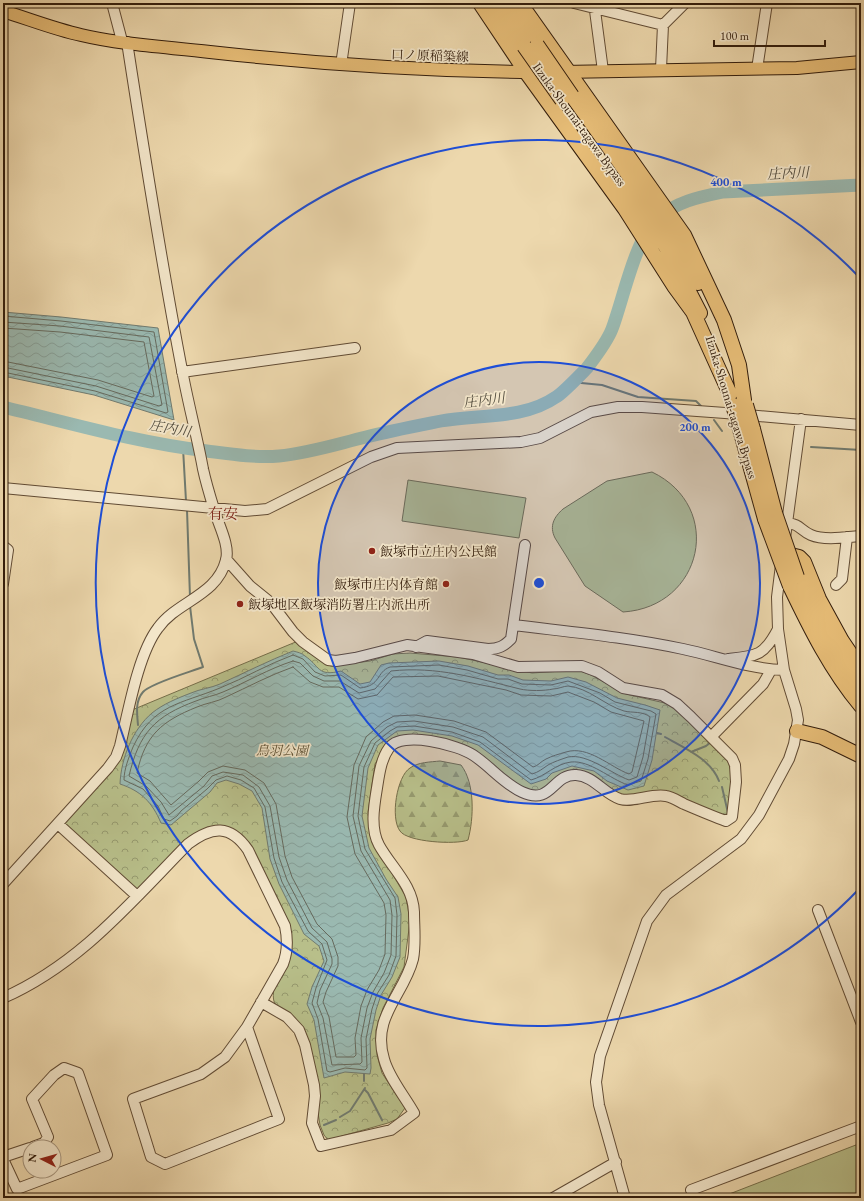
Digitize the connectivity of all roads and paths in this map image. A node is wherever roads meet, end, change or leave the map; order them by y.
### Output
1 (112, 3) edge
2 (350, 3) edge
3 (480, 3) edge
4 (493, 3) edge
5 (507, 3) edge
6 (520, 3) edge
7 (574, 3) edge
8 (684, 3) edge
9 (767, 3) edge
10 (595, 5) edge
11 (3, 10) edge
12 (663, 25) junction
13 (124, 42) junction
14 (531, 45) junction
15 (861, 62) edge
16 (341, 64) junction
17 (660, 69) junction
18 (757, 69) junction
19 (603, 71) junction
20 (526, 72) junction
21 (568, 72) junction
22 (640, 199) junction
23 (675, 242) junction
24 (355, 348) dead end
25 (182, 372) junction
26 (738, 401) junction
27 (800, 419) junction
28 (861, 425) edge
29 (3, 488) edge
30 (213, 509) junction
31 (787, 523) junction
32 (861, 536) edge
33 (847, 537) junction
34 (524, 545) dead end
35 (3, 546) edge
36 (783, 553) junction
37 (226, 559) junction
38 (793, 581) junction
39 (3, 584) edge
40 (836, 584) dead end
41 (513, 625) junction
42 (778, 629) junction
43 (416, 647) junction
44 (722, 659) junction
45 (861, 669) edge
46 (771, 670) junction
47 (784, 670) junction
48 (861, 689) edge
49 (861, 706) edge
50 (797, 732) junction
51 (712, 736) junction
52 (861, 756) edge
53 (58, 824) junction
54 (3, 884) edge
55 (136, 896) junction
56 (818, 910) dead end
57 (3, 998) edge
58 (261, 1002) junction
59 (858, 1003) edge
60 (861, 1022) edge
61 (247, 1026) junction
62 (861, 1126) edge
63 (47, 1139) edge
64 (22, 1151) edge
65 (3, 1158) edge
66 (616, 1162) junction
67 (62, 1172) edge
68 (43, 1179) edge
69 (691, 1190) dead end
70 (553, 1198) edge
71 (625, 1198) edge

1 - 13 street
2 - 16 street
3 - 20 highway
4 - 14 highway, Iizuka-Shounai-tagawa Bypass
5 - 14 highway, Iizuka-Shounai-tagawa Bypass
6 - 21 highway
7 - 10 street
8 - 12 street
9 - 18 street
10 - 12 street
10 - 19 street
11 - 13 main road, 口ノ原稲築線
12 - 17 street
13 - 16 main road, 口ノ原稲築線
13 - 25 street
14 - 22 highway, Iizuka-Shounai-tagawa Bypass, bridge
15 - 18 main road, 口ノ原稲築線
16 - 20 main road, 口ノ原稲築線
17 - 18 main road, 口ノ原稲築線
17 - 19 main road, 口ノ原稲築線
19 - 21 main road, 口ノ原稲築線
20 - 21 main road, 口ノ原稲築線
20 - 22 highway
21 - 22 highway
22 - 23 highway
22 - 23 highway, Iizuka-Shounai-tagawa Bypass
22 - 26 highway
23 - 26 highway, Iizuka-Shounai-tagawa Bypass
23 - 26 highway
24 - 25 street
25 - 30 street
26 - 38 highway, Iizuka-Shounai-tagawa Bypass, bridge
27 - 28 street
27 - 30 street
27 - 31 street
29 - 30 street
30 - 37 street
31 - 33 street
31 - 36 street
32 - 33 street
33 - 40 street
34 - 41 street
35 - 39 street
36 - 42 street
36 - 45 highway
37 - 43 street
37 - 53 street
38 - 48 highway, Iizuka-Shounai-tagawa Bypass
38 - 49 highway, Iizuka-Shounai-tagawa Bypass
41 - 43 street
41 - 44 street
42 - 44 street
42 - 47 street
43 - 51 street
44 - 46 street
46 - 47 street
46 - 51 street
47 - 50 street
50 - 52 highway
50 - 66 street
51 - 58 street
53 - 54 street
53 - 55 street
55 - 57 street
55 - 58 street
56 - 59 street
58 - 61 street
59 - 60 street
61 - 61 street
62 - 69 street
63 - 67 street
64 - 65 street
65 - 68 street
66 - 70 street
66 - 71 street

